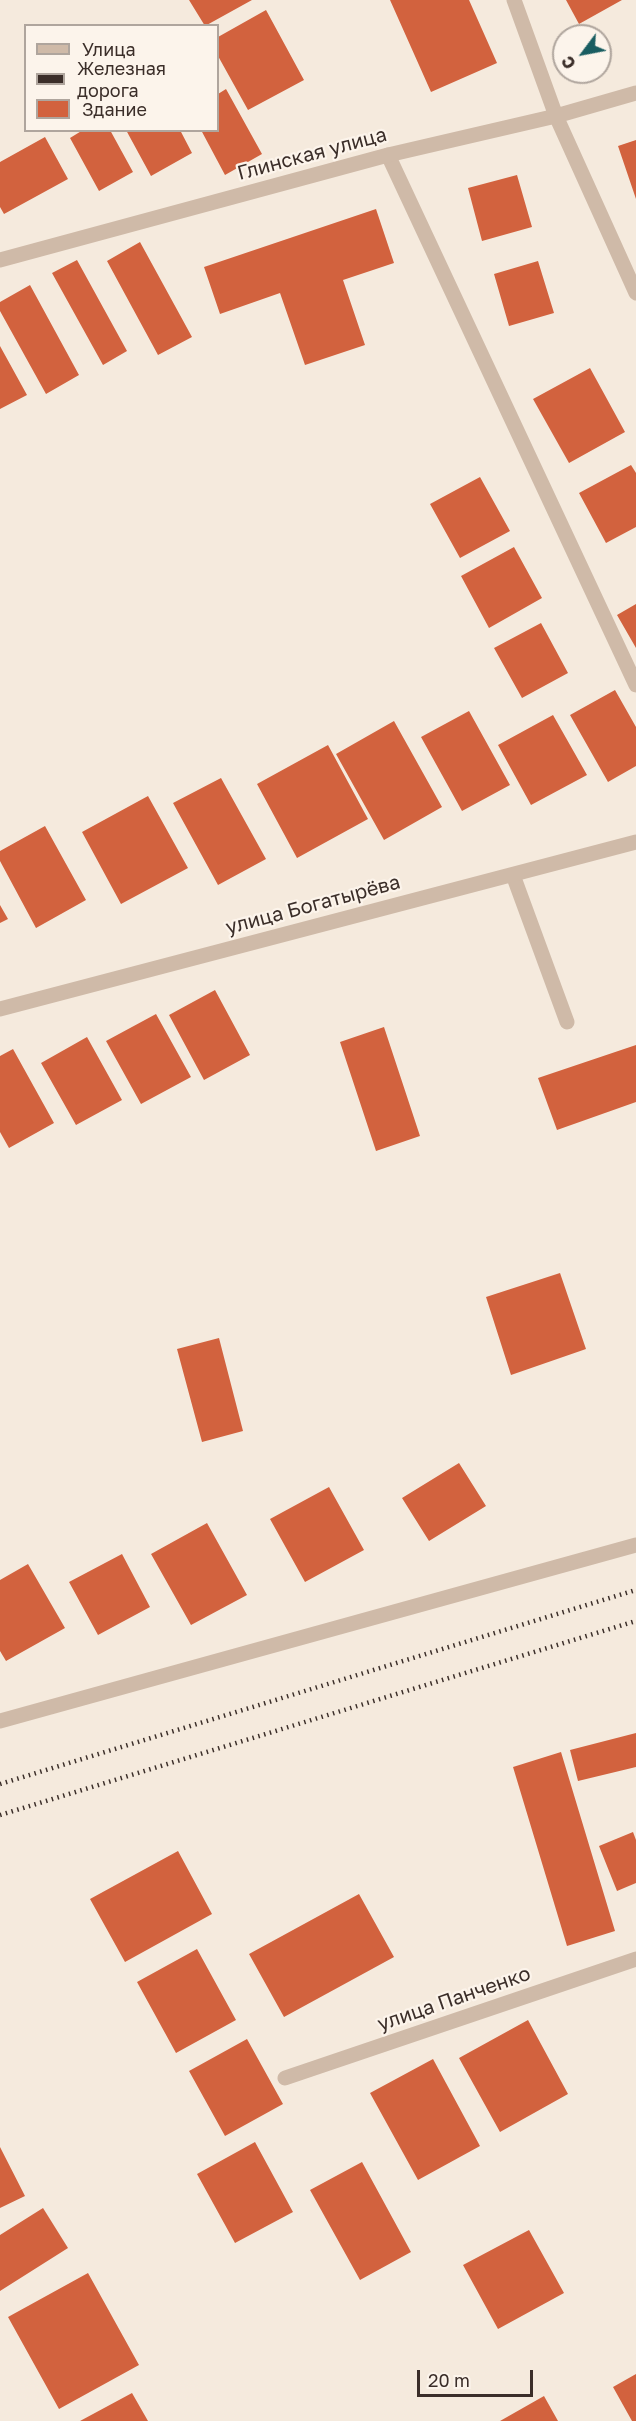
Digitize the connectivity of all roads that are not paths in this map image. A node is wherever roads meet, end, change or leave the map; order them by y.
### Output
1 (513, 0) edge
2 (636, 93) edge
3 (556, 116) junction
4 (388, 155) junction
5 (0, 260) edge
6 (636, 293) edge
7 (636, 686) edge
8 (636, 842) edge
9 (513, 875) junction
10 (0, 1009) edge
11 (567, 1022) dead end
12 (636, 1545) edge
13 (0, 1721) edge
14 (636, 1959) edge
15 (285, 2078) dead end

1 - 3 street
2 - 3 street, Глинская улица
3 - 4 street, Глинская улица
3 - 6 street
4 - 5 street, Глинская улица
4 - 7 street
8 - 9 street, улица Богатырёва
9 - 10 street, улица Богатырёва
9 - 11 street
12 - 13 street
14 - 15 street, улица Панченко

